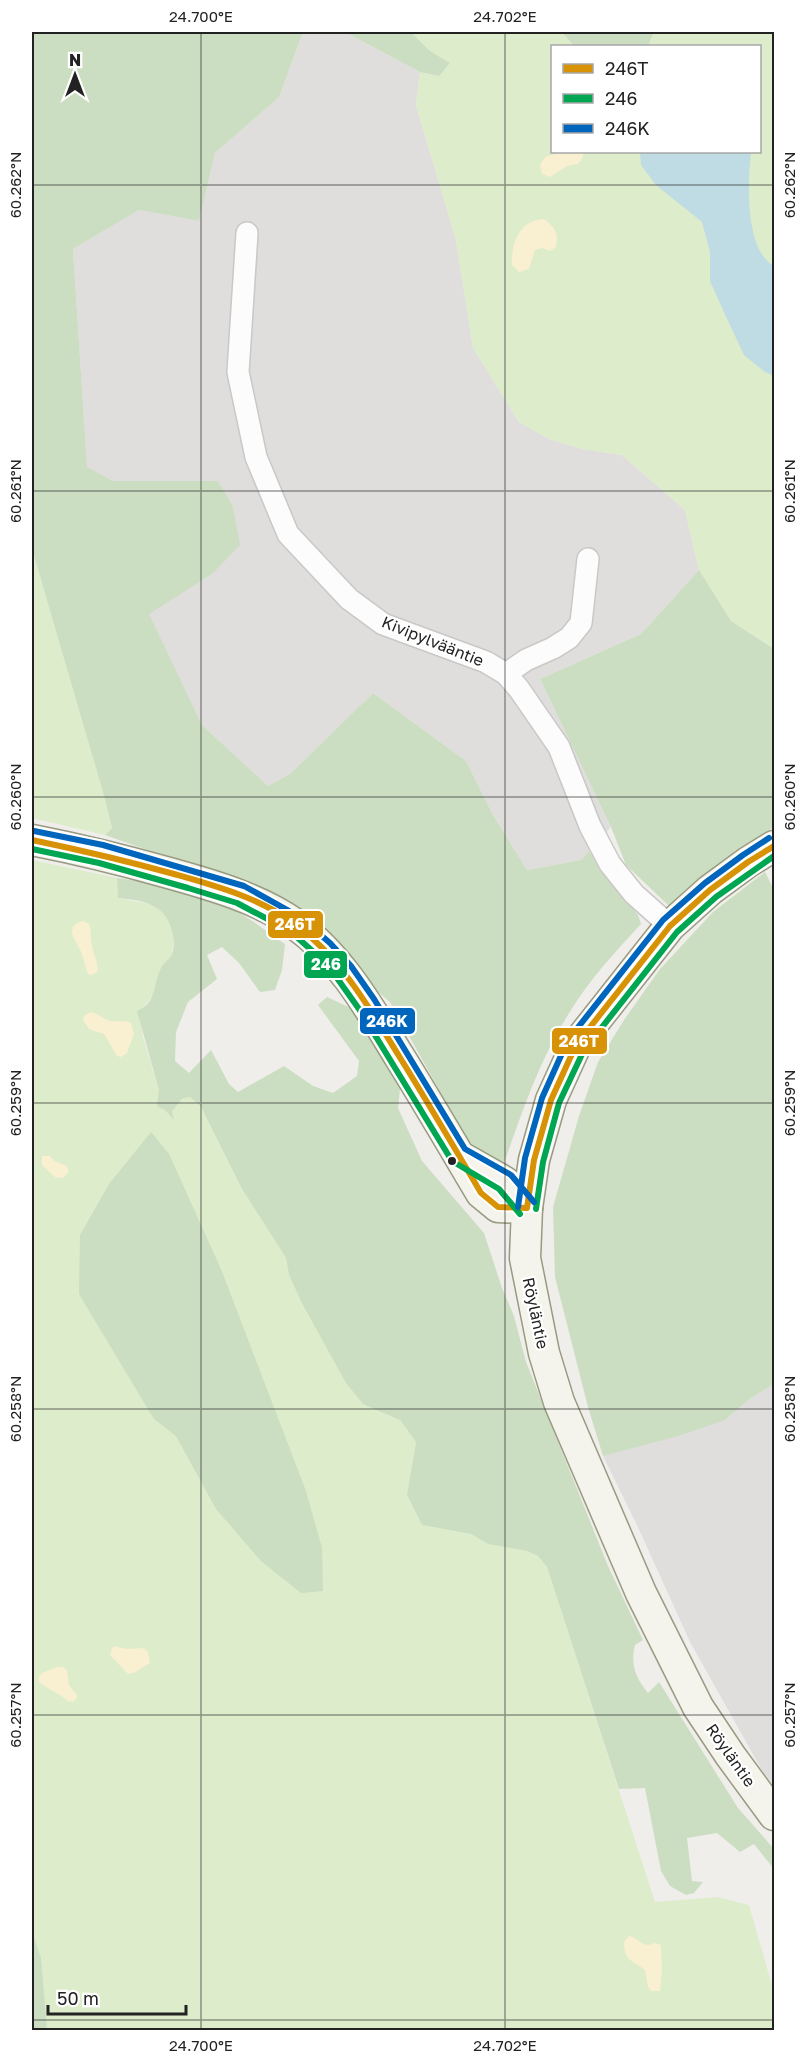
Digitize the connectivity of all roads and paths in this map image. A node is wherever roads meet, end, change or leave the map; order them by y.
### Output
1 (247, 233) dead end
2 (588, 558) dead end
3 (506, 674) junction
4 (32, 840) edge
5 (774, 846) edge
6 (670, 926) junction
7 (527, 1208) junction
8 (774, 1815) edge

1 - 3 street, Kivipylvääntie
2 - 3 street
3 - 6 street, Kivipylvääntie
4 - 7 street
5 - 6 street, Röyläntie
6 - 7 street, Röyläntie
7 - 8 street, Röyläntie

